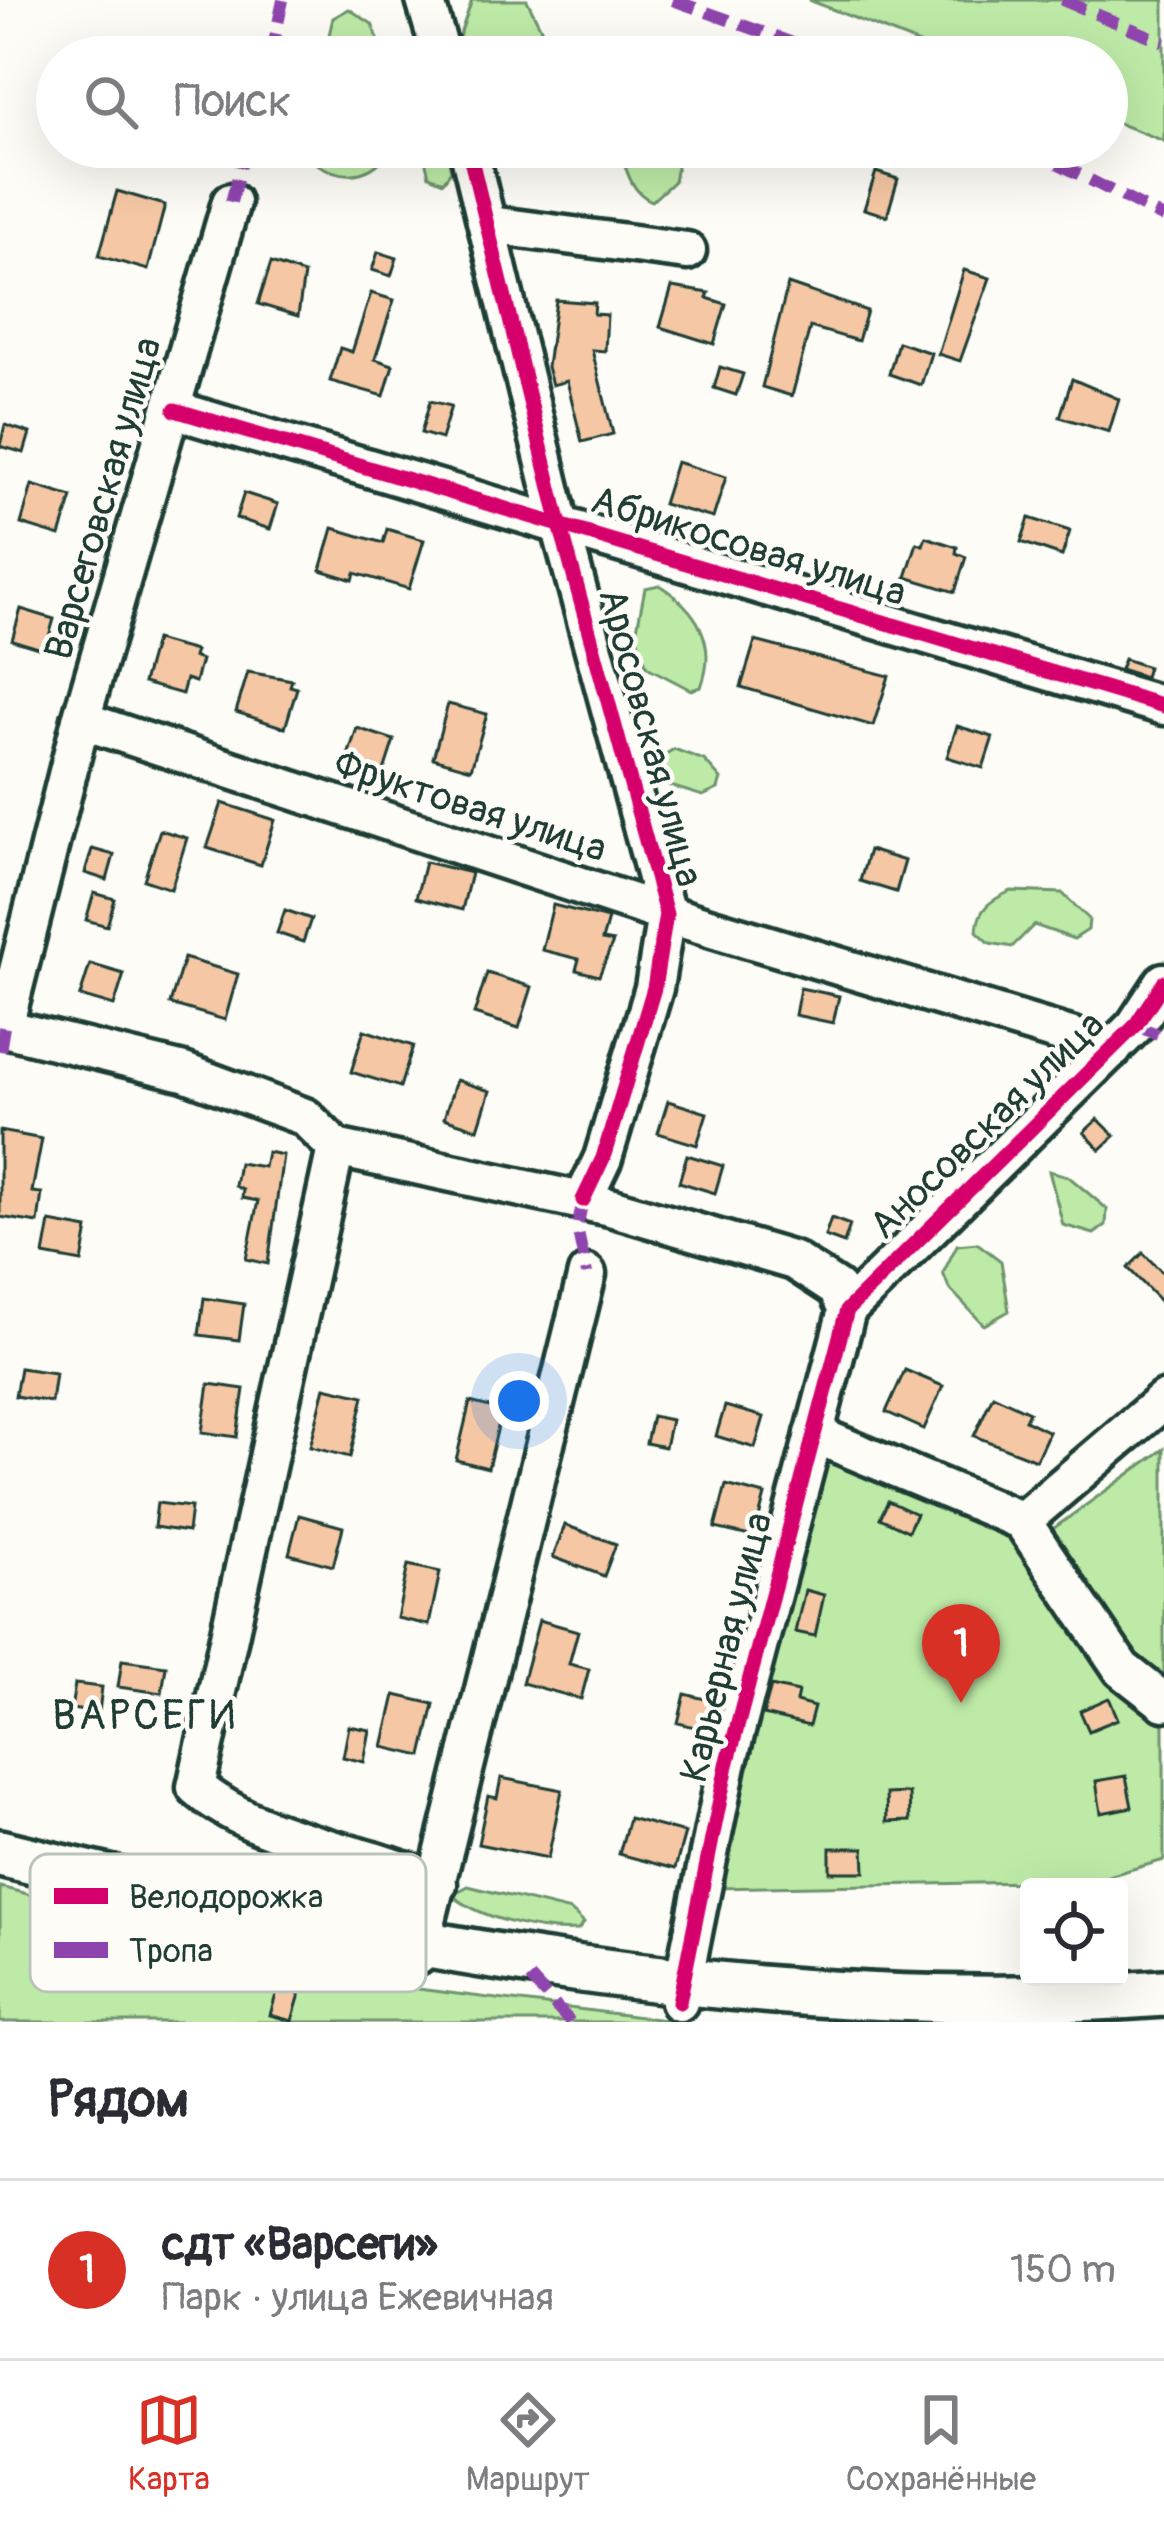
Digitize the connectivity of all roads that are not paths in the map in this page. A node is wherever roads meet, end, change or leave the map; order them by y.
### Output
1 (425, 0) edge
2 (436, 36) edge
3 (474, 168) edge
4 (231, 202) dead end
5 (490, 225) junction
6 (687, 251) dead end
7 (175, 410) junction
8 (559, 521) junction
9 (1164, 706) edge
10 (81, 720) junction
11 (667, 914) junction
12 (1164, 982) edge
13 (2, 1027) edge
14 (1112, 1049) junction
15 (336, 1148) junction
16 (583, 1200) junction
17 (587, 1274) dead end
18 (847, 1310) junction
19 (1164, 1400) edge
20 (814, 1434) junction
21 (1022, 1521) junction
22 (1164, 1702) edge
23 (0, 1853) edge
24 (360, 1854) edge
25 (30, 1860) edge
26 (426, 1879) edge
27 (438, 1884) junction
28 (426, 1927) edge
29 (426, 1957) edge
30 (1164, 1993) edge
31 (680, 2002) junction

1 - 2 street
3 - 5 street, Аросовская улица
4 - 7 street, Варсеговская улица
5 - 6 street
5 - 8 street, Аросовская улица
7 - 8 street, Абрикосовая улица
7 - 10 street, Варсеговская улица
8 - 9 street, Абрикосовая улица
8 - 11 street, Аросовская улица
10 - 11 street, Фруктовая улица
10 - 13 street, Варсеговская улица
11 - 14 street, Фруктовая улица
11 - 16 street, Аросовская улица
12 - 14 street, Аносовская улица
13 - 15 street
14 - 18 street, Аносовская улица
15 - 16 street
15 - 24 street
16 - 18 street
17 - 27 street
18 - 20 street, Карьерная улица
19 - 21 street
20 - 21 street
20 - 31 street, Карьерная улица
21 - 22 street
23 - 25 main road
26 - 27 street
27 - 28 street
29 - 31 main road
30 - 31 main road

